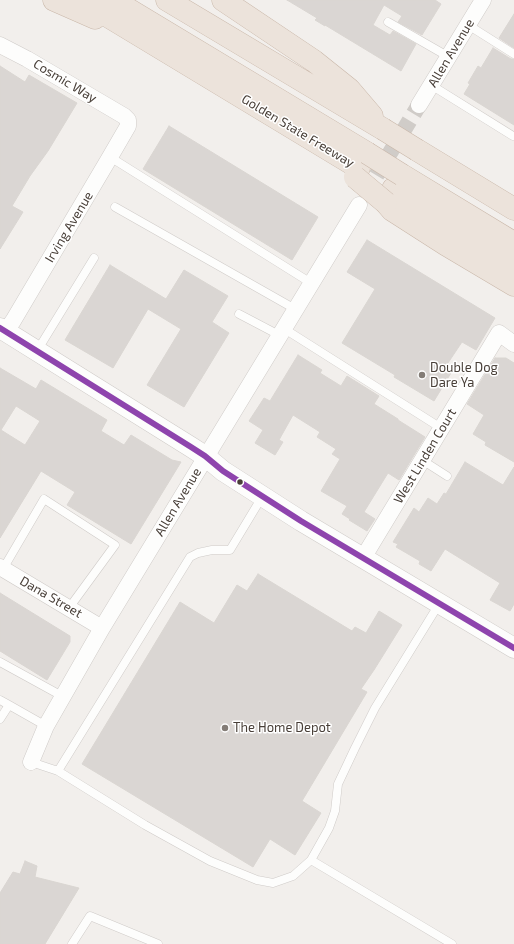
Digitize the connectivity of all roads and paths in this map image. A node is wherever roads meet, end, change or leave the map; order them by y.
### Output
1 (54, 0) edge
2 (81, 0) edge
3 (113, 0) edge
4 (137, 0) edge
5 (167, 0) edge
6 (223, 0) edge
7 (483, 0) edge
8 (388, 22) dead end
9 (468, 25) junction
10 (153, 44) junction
11 (0, 45) edge
12 (514, 54) edge
13 (449, 57) junction
14 (432, 85) junction
15 (419, 105) tunnel mouth
16 (128, 120) joint
17 (513, 136) edge
18 (367, 154) junction
19 (110, 157) junction
20 (401, 176) junction
21 (358, 205) tunnel mouth
22 (115, 207) dead end
23 (514, 209) edge
24 (514, 229) edge
25 (514, 244) edge
26 (94, 258) dead end
27 (514, 262) edge
28 (311, 282) junction
29 (514, 285) edge
30 (295, 309) junction
31 (239, 314) dead end
32 (3, 330) edge
33 (281, 332) junction
34 (514, 344) edge
35 (37, 351) junction
36 (436, 425) junction
37 (205, 456) junction
38 (422, 460) junction
39 (447, 476) dead end
40 (263, 496) junction
41 (363, 558) junction
42 (1, 568) edge
43 (439, 604) junction
44 (69, 608) junction
45 (102, 628) junction
46 (514, 648) edge
47 (0, 662) edge
48 (62, 696) junction
49 (0, 700) edge
50 (9, 704) junction
51 (0, 719) edge
52 (46, 726) junction
53 (30, 762) joint
54 (58, 771) junction
55 (311, 860) junction
56 (72, 944) edge
57 (158, 944) edge
58 (452, 944) edge

1 - 10 highway
2 - 10 highway, Golden State Freeway
3 - 18 highway
4 - 18 highway
5 - 18 highway
6 - 18 highway
7 - 9 street, Allen Avenue
8 - 13 lane
9 - 12 lane
9 - 13 street, Allen Avenue
10 - 18 highway, Golden State Freeway
11 - 16 street, Cosmic Way
13 - 14 street, Allen Avenue
14 - 15 street, Allen Avenue
14 - 17 lane
16 - 19 street, Irving Avenue
18 - 20 highway, bridge
18 - 20 highway, bridge
18 - 20 highway, bridge
19 - 28 lane
19 - 32 street, Irving Avenue
20 - 23 highway
20 - 24 highway
20 - 25 highway
20 - 27 highway
20 - 29 highway
21 - 28 street, Allen Avenue
22 - 30 lane
26 - 35 lane
28 - 30 street, Allen Avenue
30 - 33 street, Allen Avenue
31 - 33 lane
32 - 35 street
33 - 36 lane
33 - 37 street, Allen Avenue
34 - 36 street, West Linden Court
35 - 37 street
36 - 38 street, West Linden Court
37 - 40 street
37 - 45 street, Allen Avenue
38 - 39 lane
38 - 41 street, West Linden Court
40 - 41 street
40 - 54 lane
41 - 43 street
42 - 44 street, Dana Street
42 - 44 lane
43 - 46 street
43 - 55 lane
44 - 45 street, Dana Street
45 - 48 street, Allen Avenue
47 - 48 lane
48 - 52 street, Allen Avenue
49 - 50 lane
50 - 51 lane
50 - 52 lane
52 - 53 street, Allen Avenue
53 - 54 lane
54 - 55 lane
55 - 58 lane
56 - 57 lane

